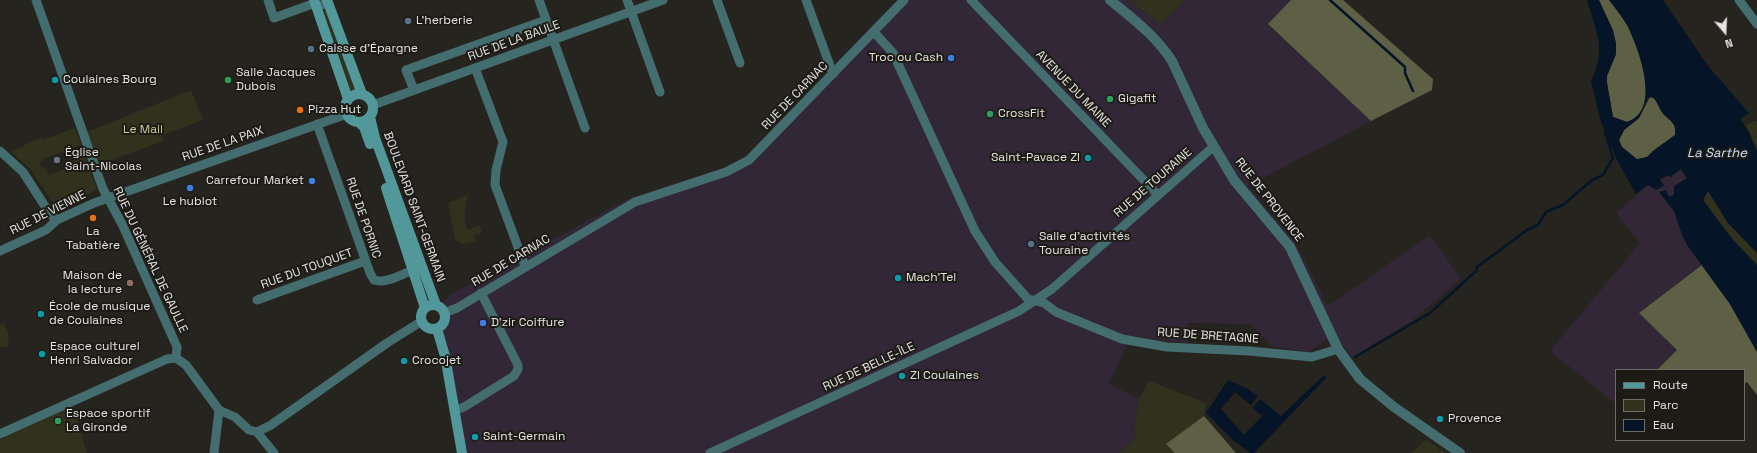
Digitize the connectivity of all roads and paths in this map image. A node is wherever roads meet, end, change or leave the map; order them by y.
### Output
1 (36, 0) edge
2 (268, 0) edge
3 (539, 0) edge
4 (627, 0) edge
5 (663, 0) edge
6 (717, 0) edge
7 (806, 0) edge
8 (904, 0) edge
9 (971, 0) edge
10 (1110, 0) edge
11 (1739, 0) edge
12 (315, 1) edge
13 (328, 1) edge
14 (631, 11) junction
15 (546, 20) junction
16 (1757, 24) edge
17 (874, 32) junction
18 (553, 39) junction
19 (740, 62) dead end
20 (475, 68) junction
21 (833, 74) junction
22 (414, 90) junction
23 (660, 92) dead end
24 (362, 94) junction
25 (348, 99) junction
26 (373, 105) junction
27 (347, 114) junction
28 (370, 117) junction
29 (358, 122) junction
30 (317, 124) junction
31 (585, 128) dead end
32 (1213, 147) junction
33 (0, 151) edge
34 (1158, 195) junction
35 (108, 198) junction
36 (57, 220) junction
37 (0, 251) edge
38 (365, 261) junction
39 (525, 266) junction
40 (414, 270) junction
41 (481, 293) junction
42 (257, 300) dead end
43 (1037, 300) junction
44 (436, 305) junction
45 (425, 308) junction
46 (444, 312) junction
47 (422, 321) junction
48 (437, 329) junction
49 (1338, 350) junction
50 (176, 358) junction
51 (219, 410) junction
52 (455, 410) junction
53 (257, 432) junction
54 (0, 434) edge
55 (214, 453) edge
56 (274, 453) edge
57 (462, 453) edge
58 (710, 453) edge
59 (1460, 453) edge

1 - 35 street, RUE DU GÉNÉRAL DE GAULLE
2 - 12 street
3 - 15 street
4 - 14 street
5 - 14 street, RUE DE LA BAULE
6 - 19 street
7 - 21 street
8 - 17 street, RUE DE CARNAC
9 - 34 street, AVENUE DU MAINE
10 - 32 street, RUE DE PROVENCE
11 - 16 street
12 - 13 street
12 - 25 main road
13 - 24 main road
14 - 18 street, RUE DE LA BAULE
14 - 23 street
15 - 18 street
15 - 22 street
17 - 21 street, RUE DE CARNAC
17 - 43 street
18 - 20 street, RUE DE LA BAULE
18 - 31 street
20 - 22 street, RUE DE LA BAULE
20 - 39 street
21 - 39 street, RUE DE CARNAC
22 - 26 street, RUE DE LA BAULE
24 - 25 main road
24 - 26 main road
25 - 27 main road
26 - 28 main road
27 - 29 main road
27 - 30 street, RUE DE LA PAIX
28 - 29 main road
28 - 44 main road, BOULEVARD SAINT-GERMAIN
29 - 40 main road, BOULEVARD SAINT-GERMAIN
30 - 35 street, RUE DE LA PAIX
30 - 38 street, RUE DE PORNIC
32 - 34 street, RUE DE TOURAINE
32 - 49 street, RUE DE PROVENCE
33 - 36 street
34 - 43 street, RUE DE TOURAINE
35 - 36 street, RUE DE VIENNE
35 - 50 street, RUE DU GÉNÉRAL DE GAULLE
36 - 37 street, RUE DE VIENNE
38 - 40 street, RUE DE PORNIC
38 - 42 street, RUE DU TOUQUET
39 - 41 street, RUE DE CARNAC
40 - 45 main road, BOULEVARD SAINT-GERMAIN
41 - 46 street, RUE DE CARNAC
41 - 52 street
43 - 49 street, RUE DE BRETAGNE
43 - 58 street, RUE DE BELLE-ÎLE
44 - 45 main road
44 - 46 main road
45 - 47 main road
46 - 48 main road
47 - 48 main road
47 - 53 street
48 - 52 main road
49 - 59 street, RUE DE PROVENCE
50 - 51 street
50 - 54 street
51 - 53 street
51 - 55 street
52 - 57 main road
53 - 56 street

